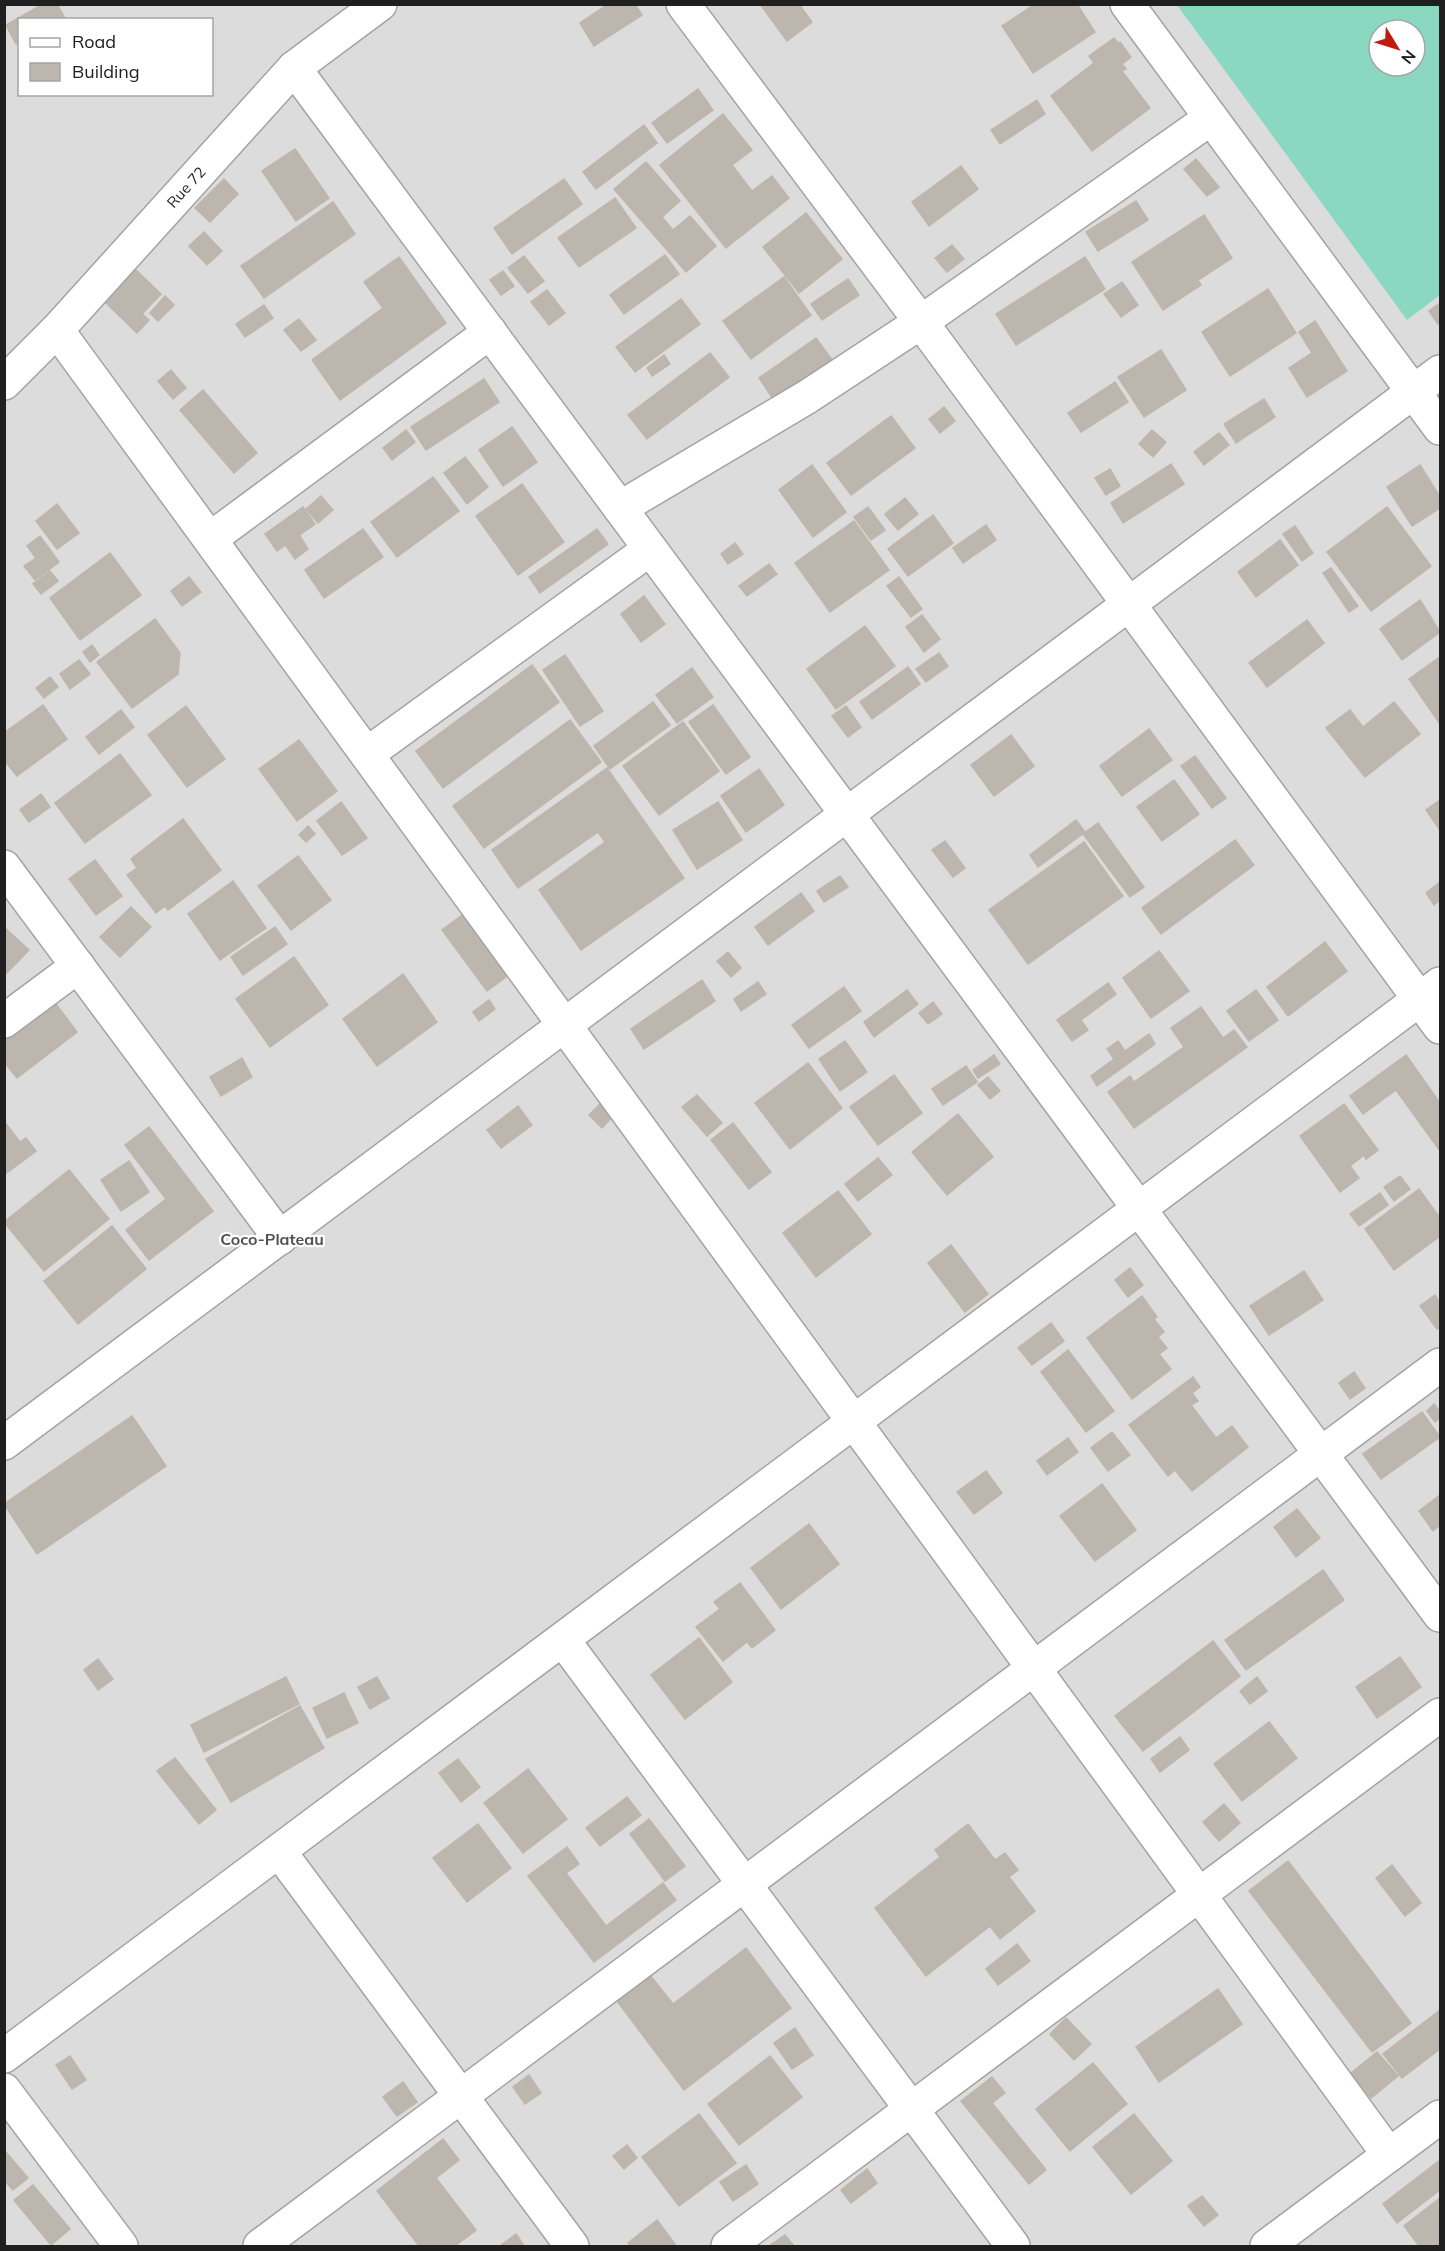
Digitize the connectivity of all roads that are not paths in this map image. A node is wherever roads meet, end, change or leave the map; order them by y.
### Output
1 (380, 4) edge
2 (683, 4) edge
3 (1127, 4) edge
4 (294, 68) junction
5 (1211, 118) junction
6 (921, 322) junction
7 (57, 330) junction
8 (490, 332) junction
9 (1440, 372) edge
10 (4, 383) edge
11 (1414, 392) junction
12 (1440, 428) edge
13 (620, 508) junction
14 (210, 539) junction
15 (650, 549) junction
16 (1128, 605) junction
17 (367, 754) junction
18 (848, 815) junction
19 (4, 867) edge
20 (78, 966) junction
21 (1430, 992) edge
22 (4, 1021) edge
23 (565, 1026) junction
24 (1440, 1027) edge
25 (1139, 1209) junction
26 (280, 1238) junction
27 (1440, 1365) edge
28 (854, 1422) junction
29 (4, 1443) edge
30 (1322, 1454) junction
31 (1440, 1615) edge
32 (562, 1640) junction
33 (1034, 1669) junction
34 (1440, 1715) edge
35 (279, 1851) junction
36 (744, 1885) junction
37 (1199, 1895) junction
38 (4, 2056) edge
39 (4, 2090) edge
40 (461, 2097) junction
41 (911, 2109) junction
42 (1440, 2117) edge
43 (1389, 2155) junction
44 (121, 2247) edge
45 (260, 2247) edge
46 (572, 2247) edge
47 (728, 2247) edge
48 (1013, 2247) edge
49 (1267, 2247) edge

1 - 4 street, Rue 72
2 - 6 street
3 - 5 street
4 - 7 street, Rue 72
4 - 8 street
5 - 6 street
5 - 11 street
6 - 13 street
6 - 16 street
7 - 10 street, Rue 72
7 - 14 street
8 - 13 street
8 - 14 street
9 - 11 street
11 - 12 street
11 - 16 street
13 - 15 street
14 - 17 street
15 - 17 street
15 - 18 street
16 - 18 street
16 - 21 street
17 - 23 street
18 - 23 street
18 - 25 street
19 - 20 street
20 - 22 street
20 - 26 street
21 - 24 street
21 - 25 street
23 - 26 street
23 - 28 street
25 - 28 street
25 - 30 street
26 - 29 street
27 - 30 street
28 - 32 street
28 - 33 street
30 - 31 street
30 - 33 street
32 - 35 street
32 - 36 street
33 - 36 street
33 - 37 street
34 - 37 street
35 - 38 street
35 - 40 street
36 - 40 street
36 - 41 street
37 - 41 street
37 - 43 street
39 - 44 street
40 - 45 street
40 - 46 street
41 - 47 street
41 - 48 street
42 - 43 street
43 - 49 street

